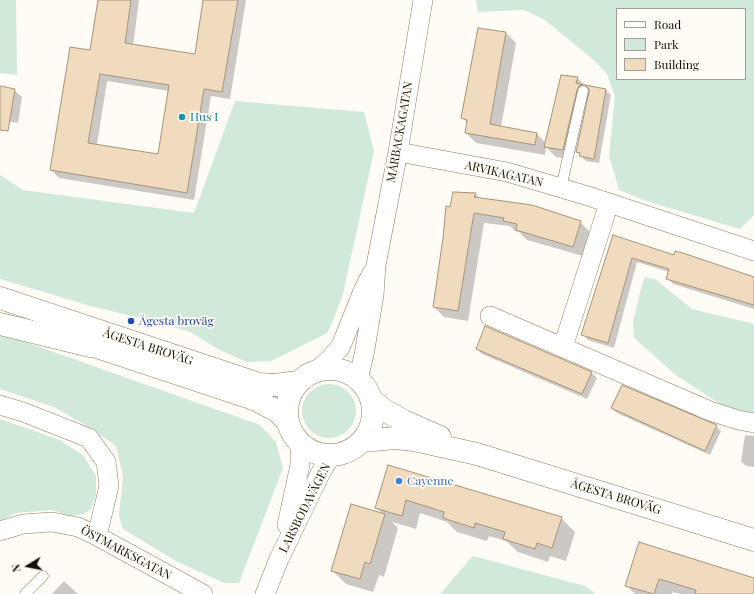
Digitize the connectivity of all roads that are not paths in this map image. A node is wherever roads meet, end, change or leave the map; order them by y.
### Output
1 (423, 0) edge
2 (583, 91) dead end
3 (398, 152) junction
4 (562, 188) junction
5 (609, 203) junction
6 (754, 251) edge
7 (376, 265) junction
8 (0, 298) edge
9 (0, 313) edge
10 (490, 316) dead end
11 (0, 324) edge
12 (90, 346) junction
13 (563, 347) junction
14 (307, 377) junction
15 (358, 379) junction
16 (372, 400) junction
17 (0, 405) edge
18 (287, 421) junction
19 (754, 422) edge
20 (363, 441) junction
21 (300, 444) junction
22 (477, 454) junction
23 (331, 456) junction
24 (0, 531) edge
25 (97, 536) junction
26 (754, 540) edge
27 (279, 559) junction
28 (43, 576) dead end
29 (25, 594) edge
30 (203, 594) edge
31 (265, 594) edge

1 - 3 street, MÅRBACKAGATAN
2 - 4 lane
3 - 4 street, ARVIKAGATAN
3 - 7 street, MÅRBACKAGATAN
4 - 5 street, ARVIKAGATAN
5 - 6 street, ARVIKAGATAN
5 - 13 street
7 - 14 street, MÅRBACKAGATAN
7 - 15 street, MÅRBACKAGATAN
8 - 14 main road, ÅGESTA BROVÄG
9 - 12 main road, ÅGESTA BROVÄG
10 - 13 street
11 - 12 main road
12 - 18 main road, ÅGESTA BROVÄG
13 - 19 street
14 - 15 main road, ÅGESTA BROVÄG
14 - 18 main road
15 - 16 main road, ÅGESTA BROVÄG
16 - 20 main road
16 - 22 main road, ÅGESTA BROVÄG
17 - 25 street
18 - 21 main road, ÅGESTA BROVÄG
20 - 22 main road, ÅGESTA BROVÄG
20 - 23 main road, ÅGESTA BROVÄG
21 - 23 main road, ÅGESTA BROVÄG
21 - 27 street, LARSBODAVÄGEN
22 - 26 main road, ÅGESTA BROVÄG
23 - 27 street, LARSBODAVÄGEN
24 - 25 street, ÖSTMARKSGATAN
25 - 30 street, ÖSTMARKSGATAN
27 - 31 street, LARSBODAVÄGEN
28 - 29 lane

